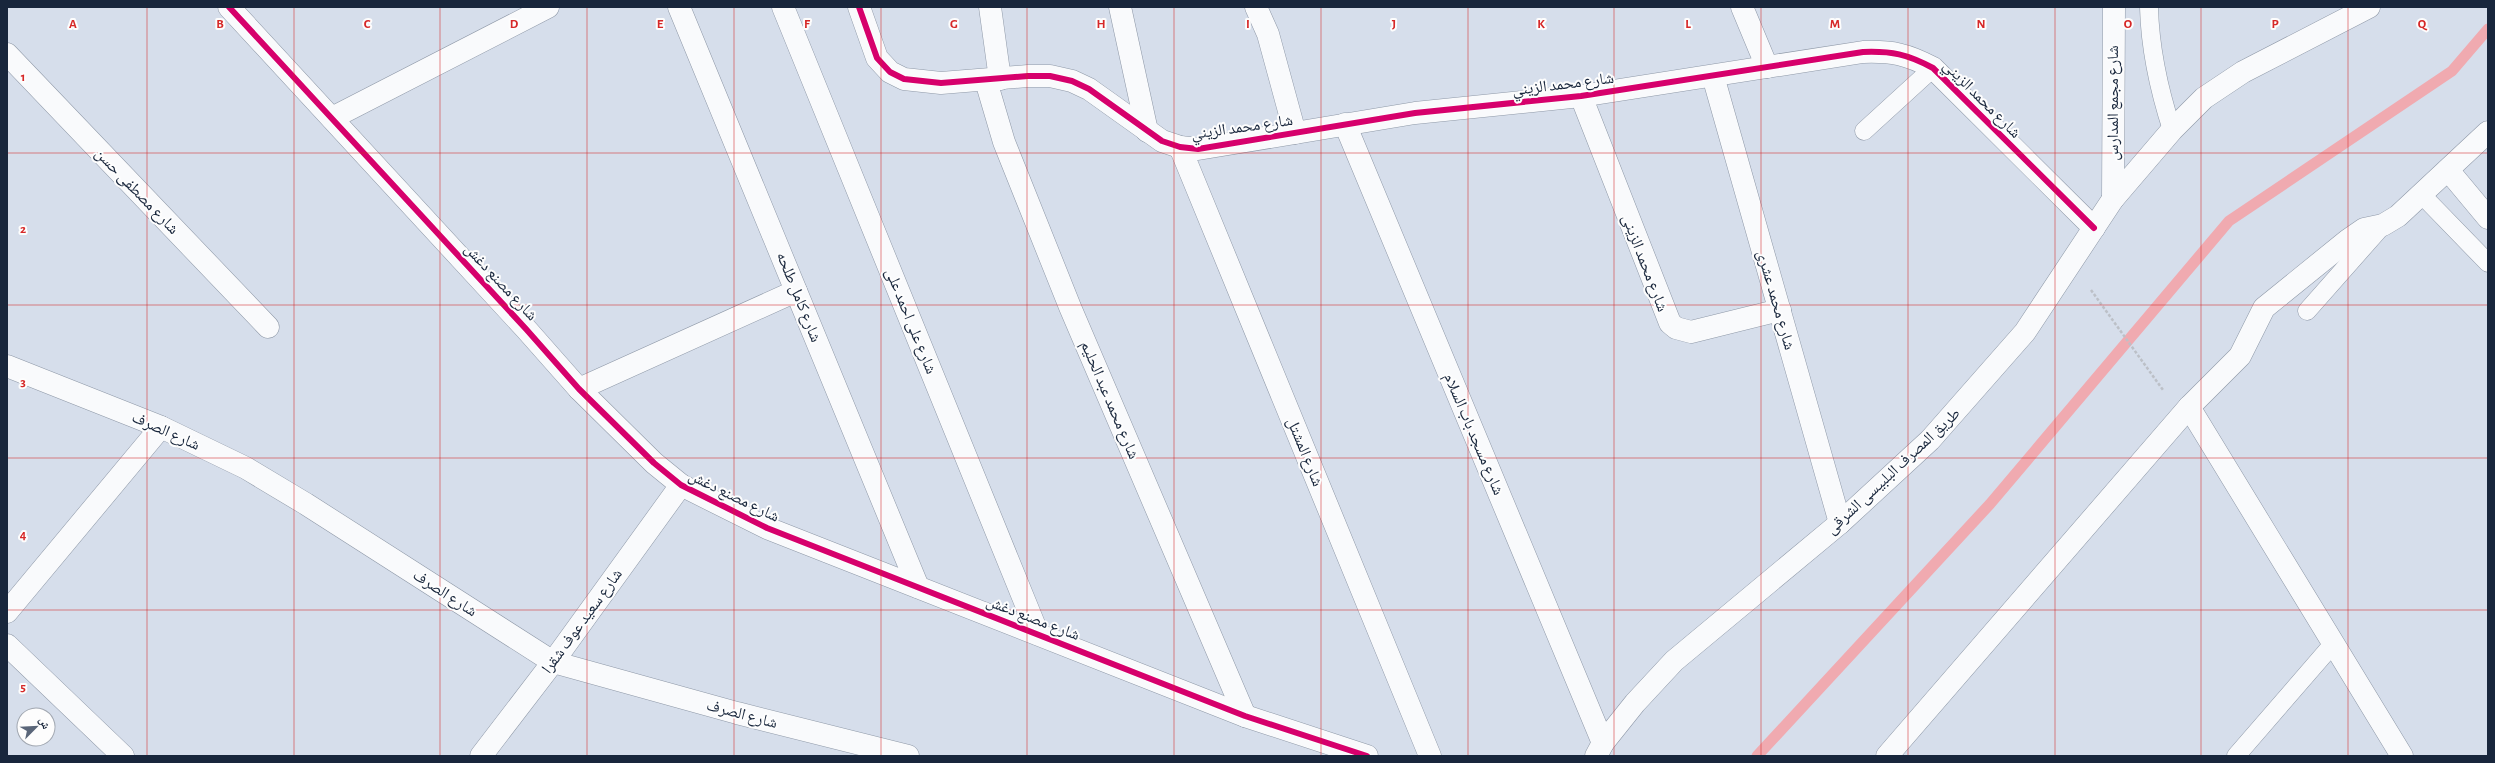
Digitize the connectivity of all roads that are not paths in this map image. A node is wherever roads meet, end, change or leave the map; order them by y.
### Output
1 (230, 7) edge
2 (548, 7) edge
3 (679, 7) edge
4 (783, 7) edge
5 (859, 7) edge
6 (990, 7) edge
7 (1120, 7) edge
8 (1256, 7) edge
9 (1742, 7) edge
10 (2114, 7) edge
11 (2150, 7) edge
12 (2369, 7) edge
13 (7, 54) edge
14 (1767, 67) junction
15 (1933, 68) junction
16 (1713, 76) junction
17 (993, 80) junction
18 (1581, 96) junction
19 (332, 118) junction
20 (1345, 124) junction
21 (2172, 130) junction
22 (1147, 131) junction
23 (1864, 131) dead end
24 (2488, 132) edge
25 (1295, 133) junction
26 (1180, 147) junction
27 (2448, 170) junction
28 (2421, 194) junction
29 (2113, 199) junction
30 (2488, 218) edge
31 (2383, 225) junction
32 (2094, 228) junction
33 (2488, 263) edge
34 (796, 291) junction
35 (1780, 310) junction
36 (2307, 311) dead end
37 (268, 327) dead end
38 (7, 366) edge
39 (579, 389) junction
40 (2189, 408) junction
41 (161, 427) junction
42 (681, 485) junction
43 (1840, 523) junction
44 (918, 587) junction
45 (7, 612) edge
46 (1038, 634) junction
47 (2333, 644) junction
48 (7, 645) edge
49 (553, 662) junction
50 (1245, 716) junction
51 (1600, 750) edge
52 (486, 754) edge
53 (123, 756) edge
54 (908, 756) edge
55 (1368, 756) edge
56 (1430, 756) edge
57 (1887, 756) edge
58 (2236, 756) edge
59 (2402, 756) edge

1 - 19 street, شارع مصنع دغش
2 - 19 street
3 - 34 street, شارع كامل طلحه
4 - 46 street, شارع على احمد على
5 - 17 street, شارع محمد الزيني
6 - 17 street, شارع محمد عبد الحليم
7 - 22 street
8 - 25 street
9 - 14 street
10 - 29 street, شارع مجمع المدارس
11 - 21 lane
12 - 21 street, طريق المصرف البلبيسى الشرقى
13 - 37 street, شارع مصطفى حسن
14 - 15 street, شارع محمد الزيني
14 - 16 street, شارع محمد الزيني
15 - 23 lane
15 - 32 street, شارع محمد الزيني
16 - 18 street, شارع محمد الزيني
16 - 35 street, شارع محمد عشرى
17 - 22 street, شارع محمد الزيني
17 - 50 street, شارع محمد عبد الحليم
18 - 20 street, شارع محمد الزيني
18 - 35 street, شارع محمد الزينى
19 - 39 street, شارع مصنع دغش
20 - 25 street, شارع محمد الزيني
20 - 51 street, شارع مسجد باب السلام
21 - 29 street, طريق المصرف البلبيسى الشرقى
22 - 26 street, شارع محمد الزيني
24 - 27 street
25 - 26 street, شارع محمد الزيني
26 - 56 street, شارع المشتل
27 - 28 street
27 - 30 street
28 - 31 street
28 - 33 lane
29 - 32 street, طريق المصرف البلبيسى الشرقى
31 - 36 lane
31 - 40 street
32 - 43 street, طريق المصرف البلبيسى الشرقى
34 - 39 street
34 - 44 street, شارع كامل طلحه
35 - 43 street, شارع محمد عشرى
38 - 41 street, شارع الصرف
39 - 42 street, شارع مصنع دغش
40 - 47 street
40 - 57 street
41 - 45 street
41 - 49 street, شارع الصرف
42 - 44 street, شارع مصنع دغش
42 - 49 street, شارع سعيد عوف شقرا
43 - 51 street, طريق المصرف البلبيسى الشرقى
44 - 46 street, شارع مصنع دغش
46 - 50 street, شارع مصنع دغش
47 - 58 lane
47 - 59 street
48 - 53 street
49 - 52 street, شارع سعيد عوف شقرا
49 - 54 street, شارع الصرف
50 - 55 street, شارع مصنع دغش

